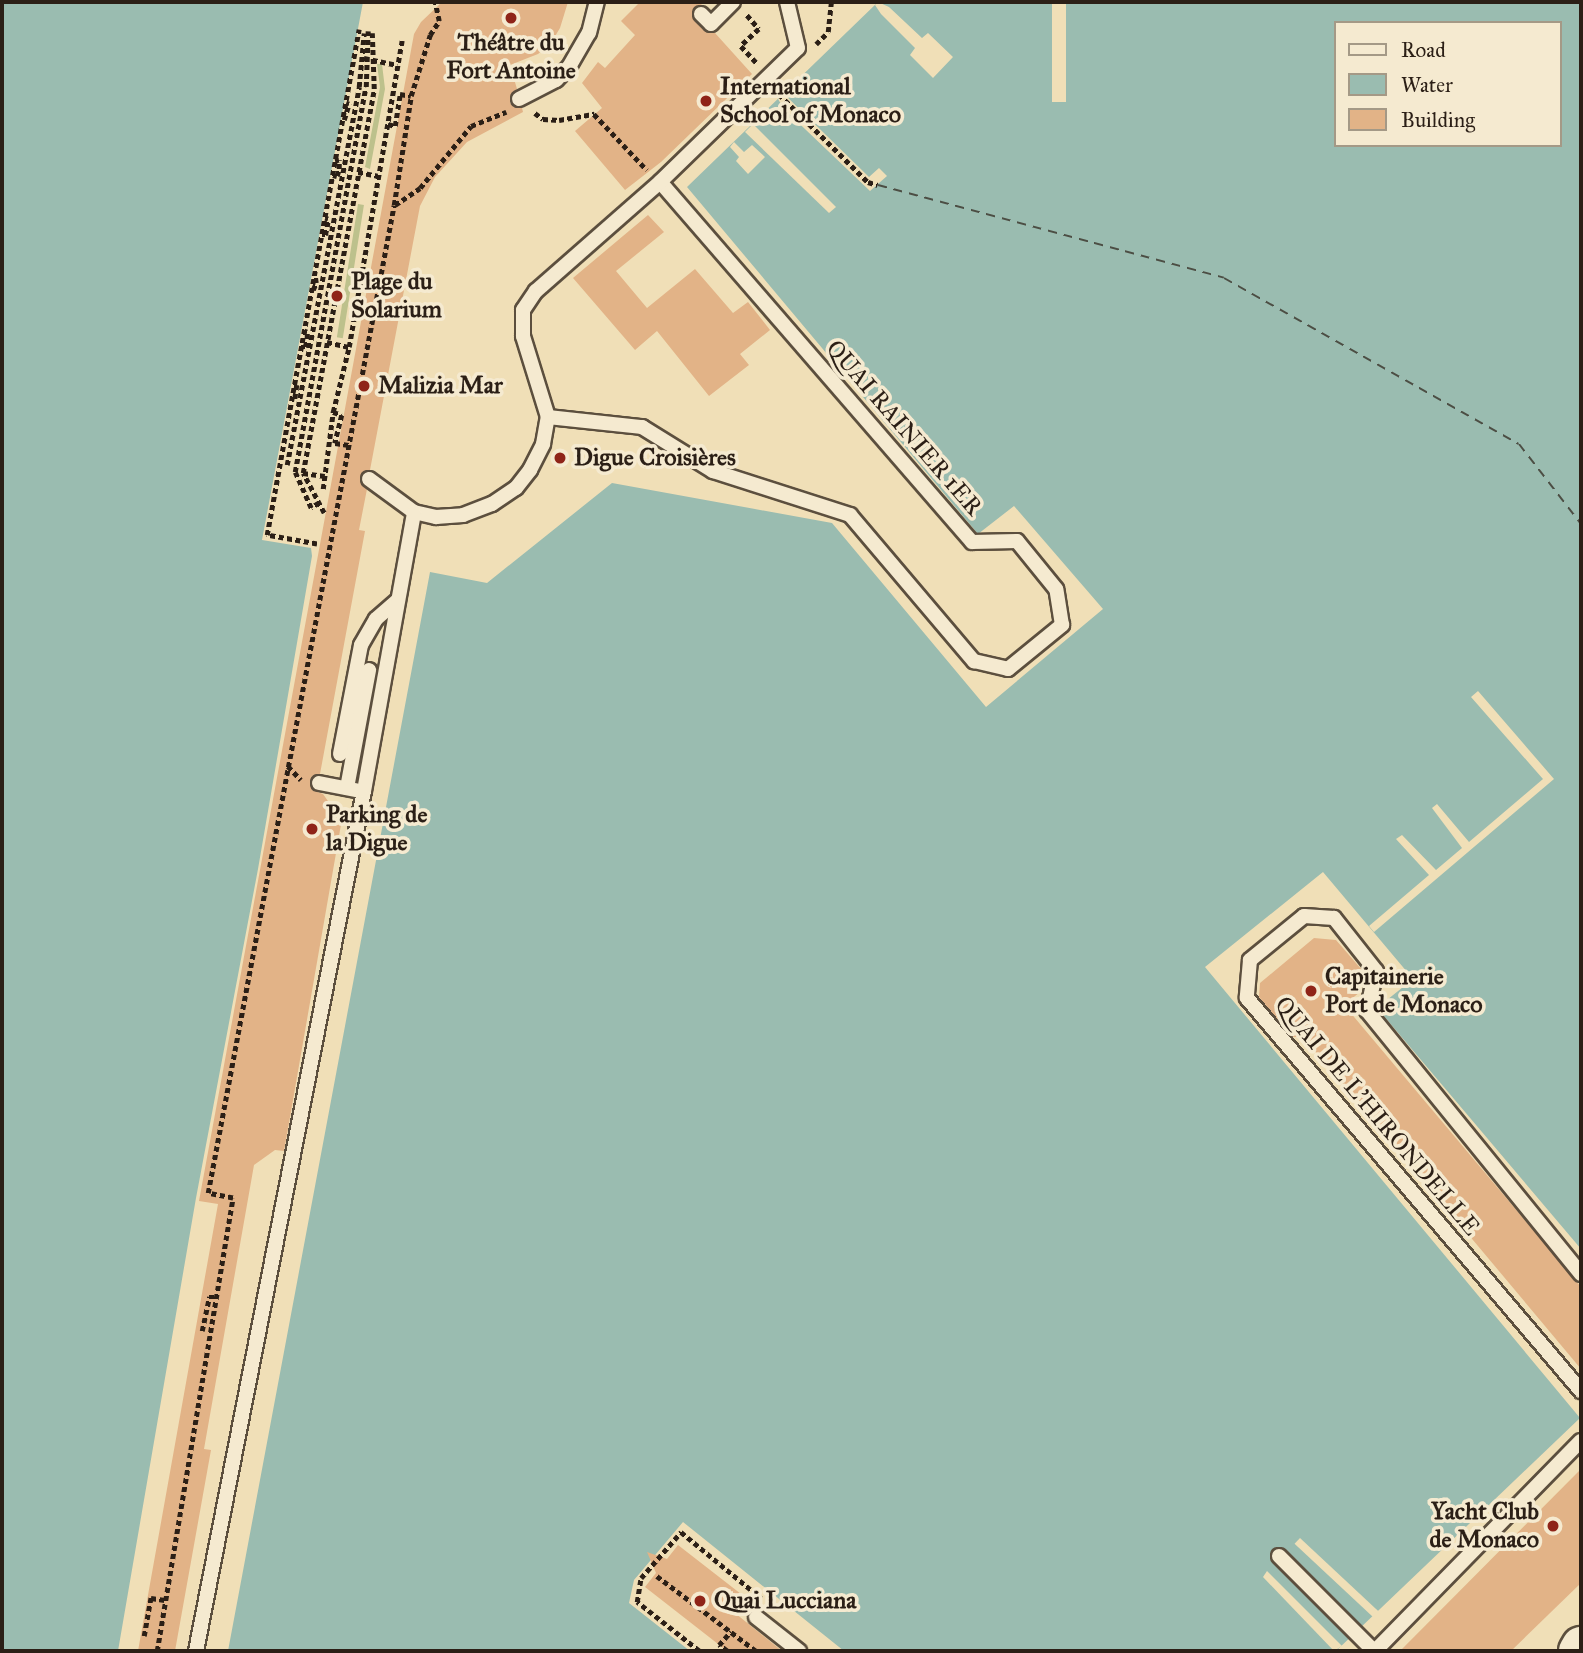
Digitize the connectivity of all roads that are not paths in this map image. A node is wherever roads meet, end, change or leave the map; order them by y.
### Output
1 (597, 2) edge
2 (789, 3) edge
3 (737, 6) edge
4 (701, 14) dead end
5 (519, 99) dead end
6 (660, 182) junction
7 (548, 417) junction
8 (369, 479) dead end
9 (414, 512) junction
10 (398, 600) junction
11 (369, 670) dead end
12 (341, 754) dead end
13 (318, 783) dead end
14 (348, 788) junction
15 (365, 791) junction
16 (1581, 1274) edge
17 (1581, 1391) edge
18 (1581, 1441) edge
19 (1279, 1556) dead end
20 (756, 1617) road end
21 (1581, 1646) edge
22 (196, 1651) edge
23 (799, 1651) edge
24 (1375, 1651) edge
25 (1578, 1651) edge

1 - 5 lane
2 - 6 lane
3 - 4 lane
6 - 7 lane
6 - 7 lane, QUAI RAINIER 1ER
7 - 9 lane
8 - 9 lane
9 - 10 lane
10 - 12 lane
10 - 15 lane
11 - 14 lane
13 - 14 lane
14 - 15 lane
15 - 22 lane
16 - 17 lane, QUAI DE L’HIRONDELLE
18 - 24 lane
19 - 24 lane
20 - 23 lane
21 - 25 main road

